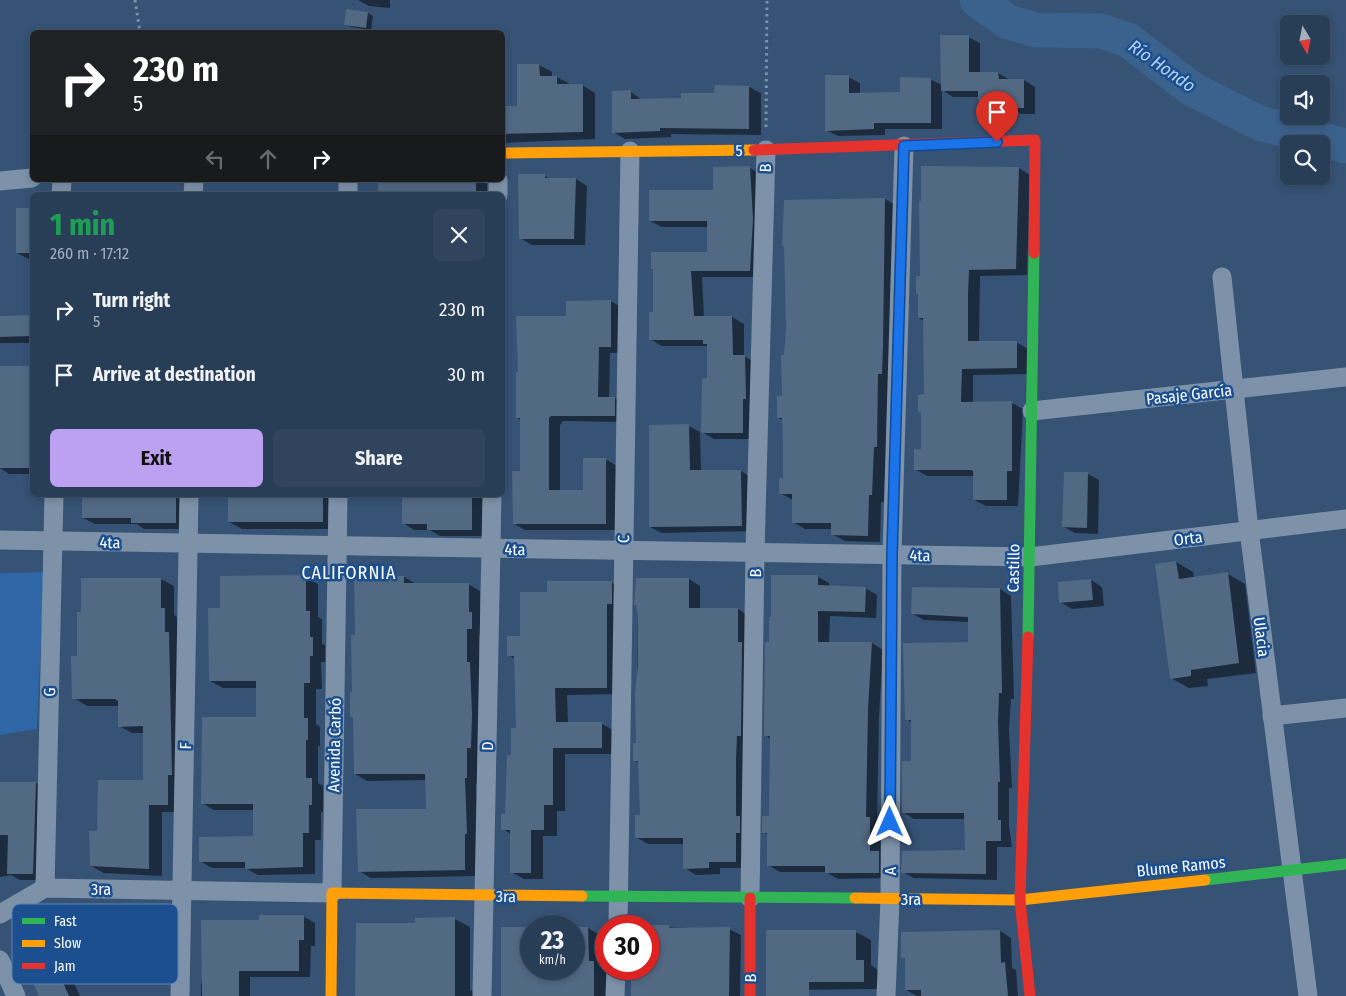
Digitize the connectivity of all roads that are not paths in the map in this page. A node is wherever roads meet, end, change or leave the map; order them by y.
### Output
1 (1035, 140) joint
2 (904, 146) junction
3 (766, 150) junction
4 (630, 152) junction
5 (505, 153) edge
6 (30, 178) edge
7 (0, 181) edge
8 (1222, 277) dead end
9 (1346, 377) edge
10 (1234, 390) junction
11 (1032, 411) junction
12 (54, 497) edge
13 (189, 497) edge
14 (338, 497) edge
15 (492, 497) edge
16 (1346, 519) edge
17 (1249, 530) junction
18 (0, 540) edge
19 (53, 541) junction
20 (188, 543) junction
21 (337, 546) junction
22 (490, 548) junction
23 (623, 550) junction
24 (755, 553) junction
25 (892, 555) junction
26 (1030, 557) junction
27 (1346, 708) edge
28 (1272, 716) junction
29 (1346, 864) edge
30 (1291, 870) junction
31 (45, 888) junction
32 (182, 889) junction
33 (332, 893) junction
34 (485, 895) junction
35 (618, 897) junction
36 (750, 898) junction
37 (890, 899) junction
38 (1020, 900) junction
39 (17, 904) edge
40 (12, 907) edge
41 (0, 914) edge
42 (618, 915) edge
43 (0, 960) edge
44 (616, 980) edge
45 (16, 996) edge
46 (180, 996) edge
47 (331, 996) edge
48 (482, 996) edge
49 (615, 996) edge
50 (750, 996) edge
51 (886, 996) edge
52 (1030, 996) edge
53 (1308, 996) edge

1 - 2 street, 5
1 - 11 street, Castillo
2 - 3 street, 5
2 - 25 street, A
3 - 4 street, 5
3 - 24 street, B
4 - 5 street, 5
4 - 23 street, C
6 - 7 street
8 - 10 street, Ulacia
9 - 10 street, Pasaje García
10 - 11 street, Pasaje García
10 - 17 street, Ulacia
11 - 26 street, Castillo
12 - 19 street, G
13 - 20 street, F
14 - 21 street, Avenida Carbó
15 - 22 street, D
16 - 17 street, Orta
17 - 26 street, Orta
17 - 28 street, Ulacia
18 - 19 street, 4ta
19 - 20 street, 4ta
19 - 31 street, G
20 - 21 street, 4ta
20 - 32 street, F
21 - 22 street, 4ta
21 - 33 street, Avenida Carbó
22 - 23 street, 4ta
22 - 34 street, D
23 - 24 street, 4ta
23 - 35 street, C
24 - 25 street, 4ta
24 - 36 street, B
25 - 26 street, 4ta
25 - 37 street, A
26 - 38 street, Castillo
27 - 28 street
28 - 30 street, Ulacia
29 - 30 street, Blume Ramos
30 - 38 street, Blume Ramos
30 - 53 street, Ulacia
31 - 32 street, 3ra
31 - 39 street
32 - 33 street, 3ra
32 - 46 street, F
33 - 34 street, 3ra
33 - 47 street, Avenida Carbó
34 - 35 street, 3ra
34 - 48 street, D
35 - 36 street, 3ra
35 - 42 street, C
36 - 37 street, 3ra
36 - 50 street, B
37 - 38 street, 3ra
37 - 51 street, A
38 - 52 street, Castillo
40 - 41 street
43 - 45 street
44 - 49 street

